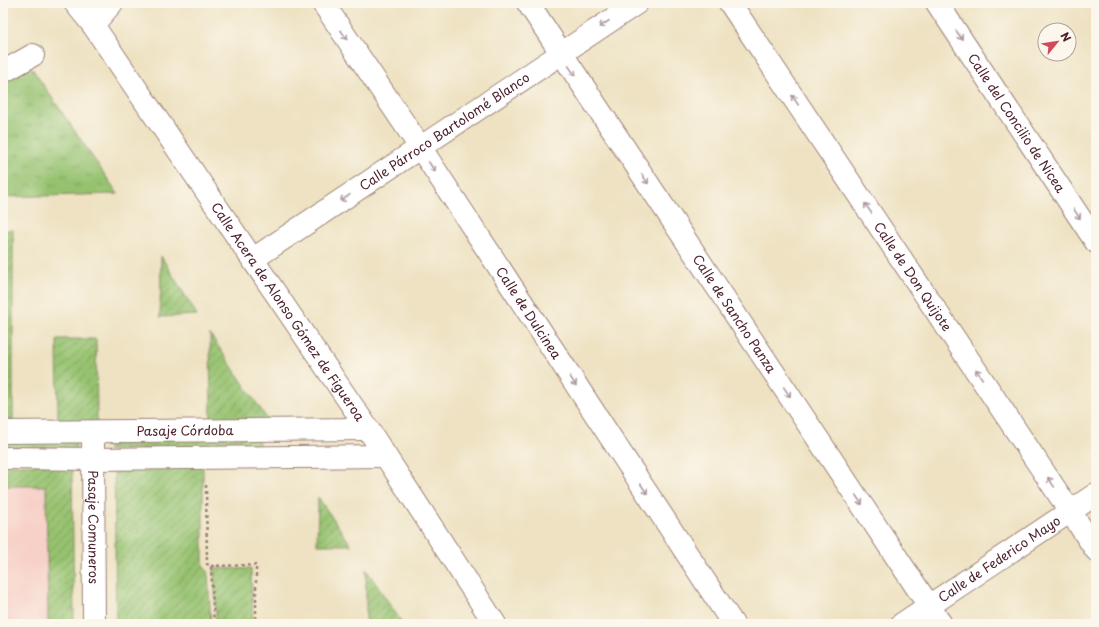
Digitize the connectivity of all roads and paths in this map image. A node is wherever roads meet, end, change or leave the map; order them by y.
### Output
1 (75, 3) edge
2 (112, 3) edge
3 (323, 3) edge
4 (528, 3) edge
5 (637, 3) edge
6 (730, 3) edge
7 (937, 3) edge
8 (93, 25) junction
9 (560, 53) junction
10 (33, 55) dead end
11 (3, 72) edge
12 (420, 147) junction
13 (1096, 242) edge
14 (253, 259) junction
15 (368, 429) junction
16 (93, 431) junction
17 (3, 432) edge
18 (385, 456) junction
19 (3, 458) edge
20 (206, 458) junction
21 (93, 459) junction
22 (1096, 494) edge
23 (1070, 511) junction
24 (1096, 550) edge
25 (211, 566) junction
26 (930, 606) junction
27 (94, 624) edge
28 (214, 624) edge
29 (256, 624) edge
30 (495, 624) edge
31 (733, 624) edge
32 (902, 624) edge
33 (942, 624) edge

1 - 8 street, Calle Acera de Alonso Gómez de Figueroa
2 - 8 street
3 -> 12 street, Calle de Dulcinea
4 - 9 street, Calle de Sancho Panza
5 -> 9 street, Calle Párroco Bartolomé Blanco
23 -> 6 street, Calle de Don Quijote
7 -> 13 street, Calle del Concilio de Nicea
8 - 14 street, Calle Acera de Alonso Gómez de Figueroa
9 - 12 street, Calle Párroco Bartolomé Blanco
9 -> 26 street, Calle de Sancho Panza
10 - 11 street
12 -> 14 street, Calle Párroco Bartolomé Blanco
12 -> 31 street, Calle de Dulcinea
14 - 15 street, Calle Acera de Alonso Gómez de Figueroa
15 - 16 street, Pasaje Córdoba
15 - 18 street, Calle Acera de Alonso Gómez de Figueroa
16 - 17 street, Pasaje Córdoba
16 - 21 street, Pasaje Comuneros
18 - 20 street
18 - 30 street, Calle Acera de Alonso Gómez de Figueroa
19 - 21 street
20 - 21 street
20 - 25 path
21 - 27 street, Pasaje Comuneros
22 - 23 street, Calle de Federico Mayo
23 - 24 street, Calle de Don Quijote
23 - 26 street, Calle de Federico Mayo
25 - 28 path
25 - 29 path
26 - 32 street, Calle de Federico Mayo
26 - 33 street, Calle de Sancho Panza

